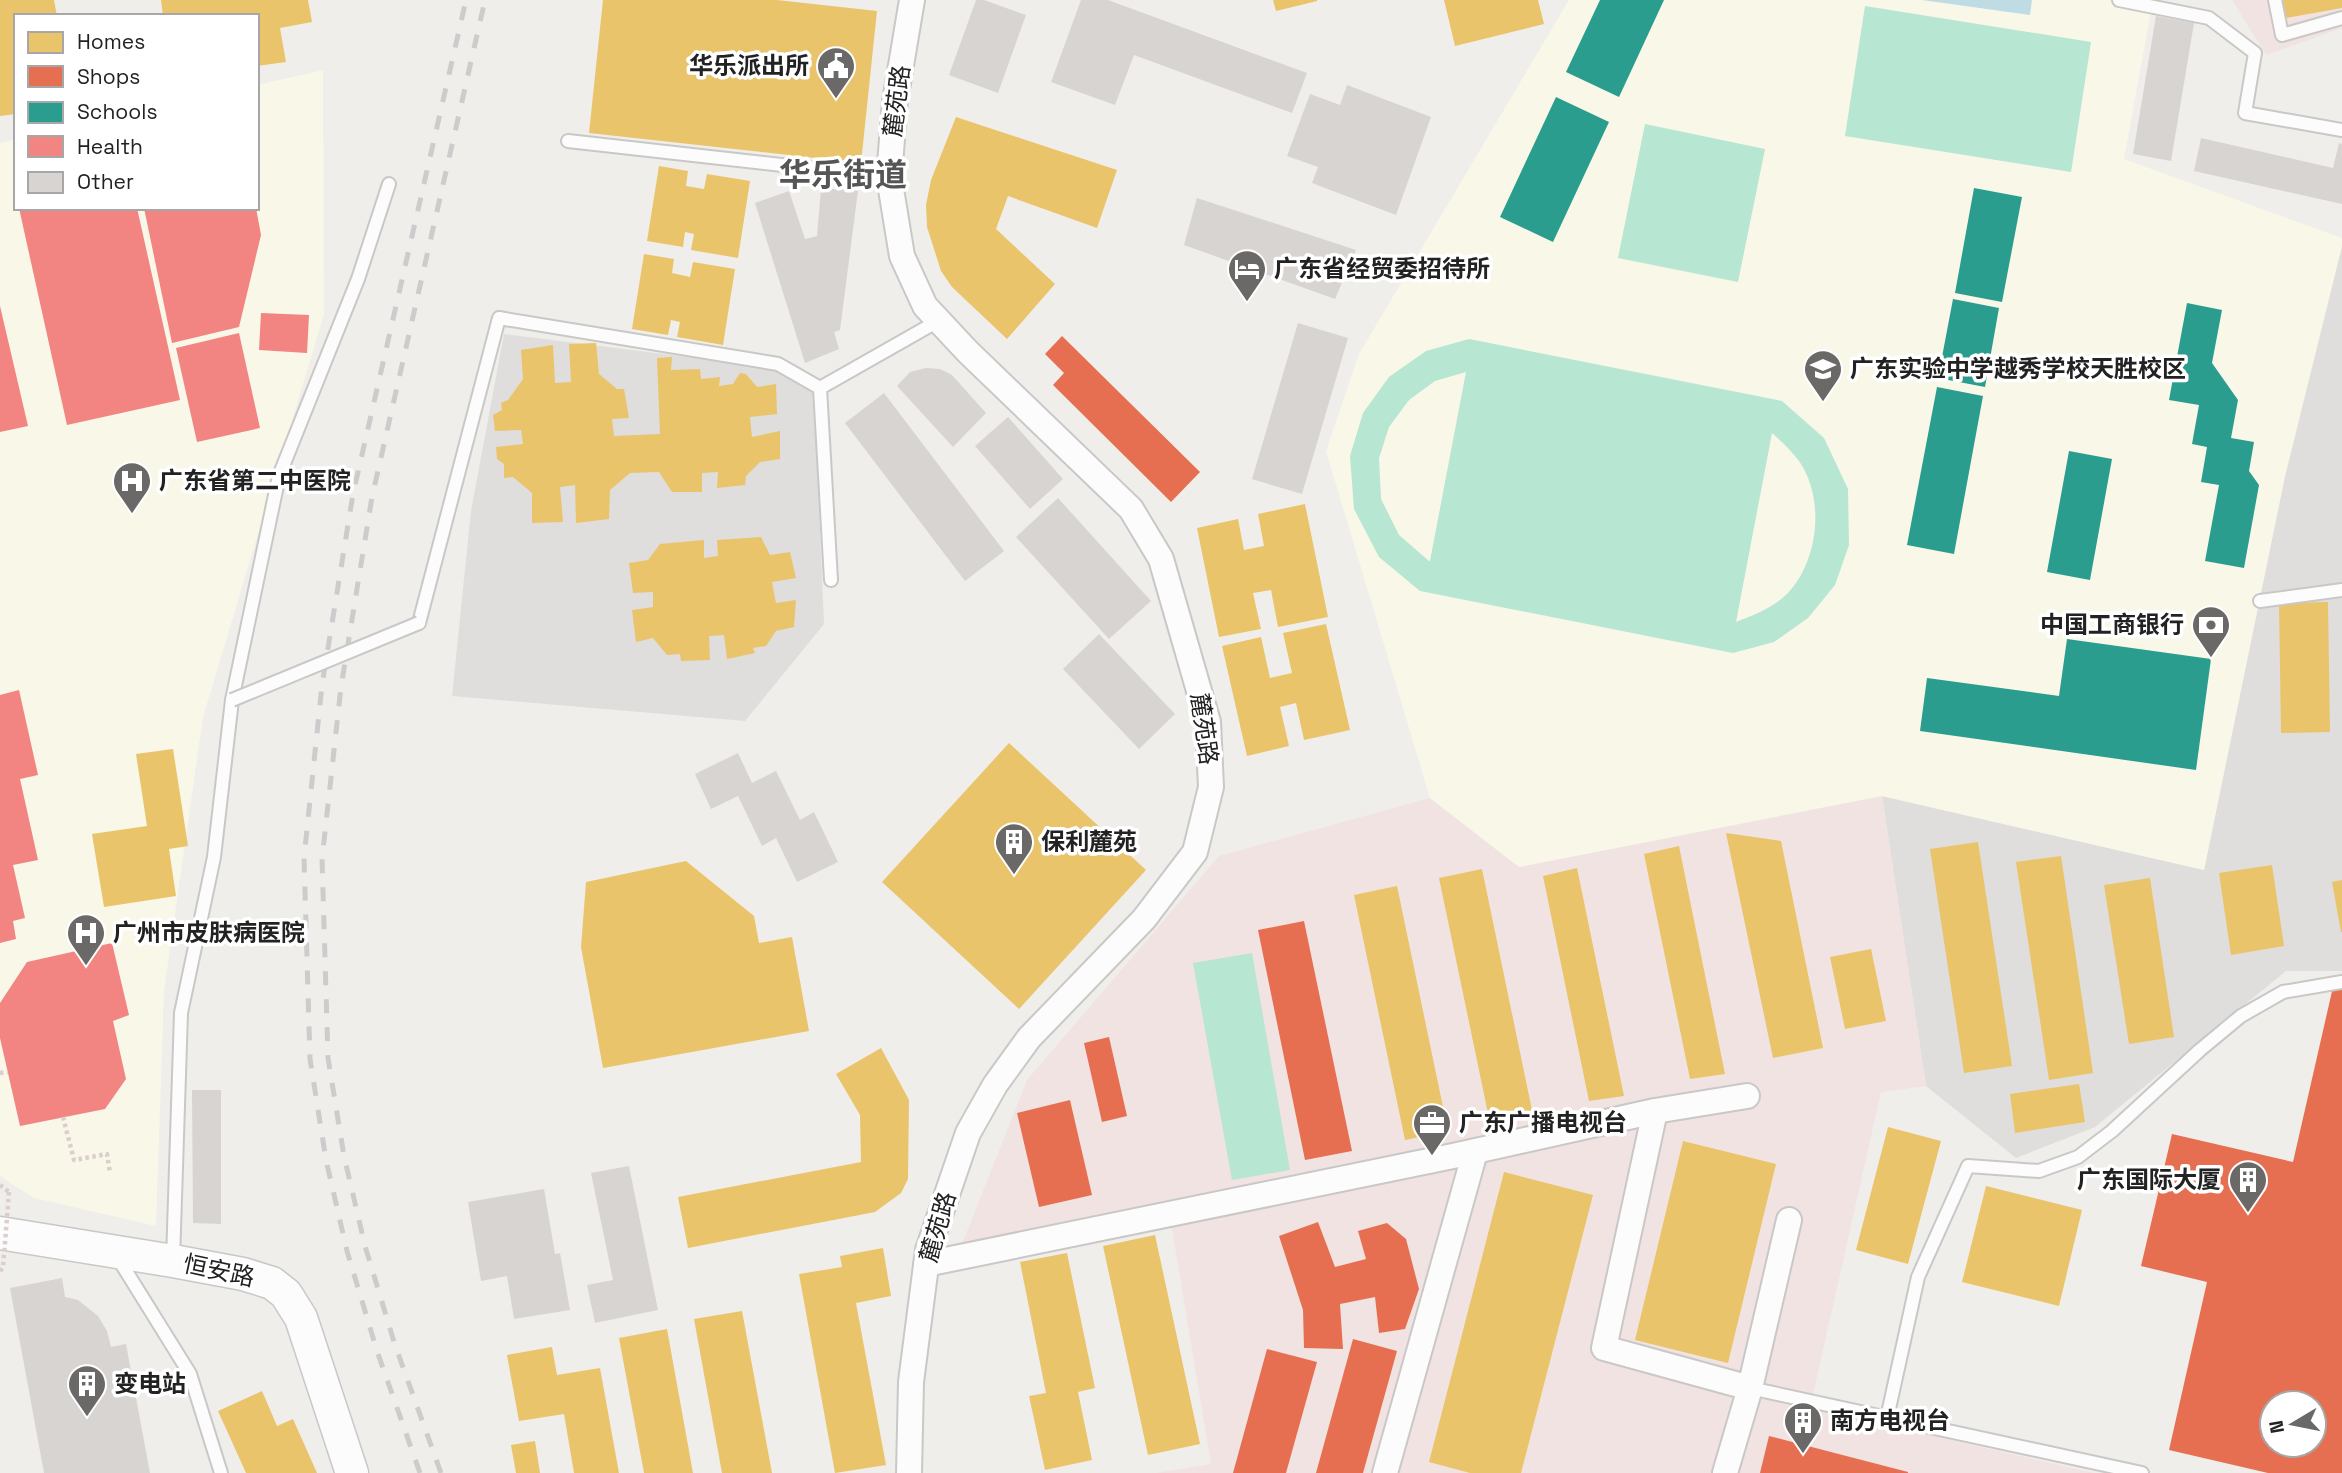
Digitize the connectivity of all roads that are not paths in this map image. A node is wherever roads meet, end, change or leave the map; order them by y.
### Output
1 (912, 0) edge
2 (2119, 0) edge
3 (2275, 0) edge
4 (2342, 18) edge
5 (2342, 130) edge
6 (568, 141) dead end
7 (889, 177) junction
8 (389, 184) dead end
9 (939, 321) junction
10 (820, 388) junction
11 (831, 580) dead end
12 (2342, 590) edge
13 (2260, 601) dead end
14 (232, 700) junction
15 (2342, 982) edge
16 (1747, 1096) dead end
17 (1655, 1111) junction
18 (1475, 1152) junction
19 (1789, 1220) dead end
20 (0, 1233) edge
21 (114, 1252) junction
22 (173, 1261) junction
23 (926, 1265) junction
24 (1750, 1388) junction
25 (1887, 1418) junction
26 (221, 1473) edge
27 (352, 1473) edge
28 (909, 1473) edge
29 (1385, 1473) edge
30 (1725, 1473) edge
31 (2143, 1473) edge

1 - 7 street, 麓苑路
2 - 5 lane
3 - 4 lane
6 - 7 lane
7 - 9 street, 麓苑路
8 - 14 lane
9 - 10 lane
9 - 23 street, 麓苑路
10 - 11 lane
10 - 14 lane, bridge
12 - 13 lane
14 - 22 lane
15 - 25 lane
16 - 17 street
17 - 18 street
17 - 24 street
18 - 23 street
18 - 29 street
19 - 24 street
20 - 21 street, 恒安路
21 - 22 street, 恒安路
21 - 26 lane
22 - 27 street, 恒安路
23 - 28 street, 麓苑路
24 - 25 lane
24 - 30 street
25 - 31 lane

